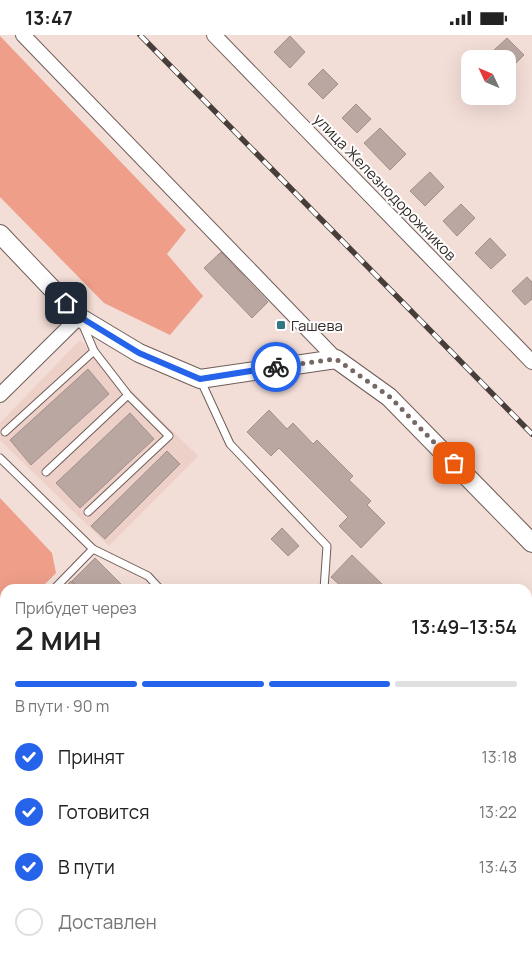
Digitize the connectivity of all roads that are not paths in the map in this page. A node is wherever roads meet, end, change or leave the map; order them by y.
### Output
1 (23, 35) edge
2 (214, 35) edge
3 (0, 234) edge
4 (80, 317) junction
5 (94, 351) junction
6 (336, 359) junction
7 (532, 362) edge
8 (200, 379) junction
9 (0, 395) edge
10 (128, 395) junction
11 (5, 431) dead end
12 (0, 458) edge
13 (46, 472) dead end
14 (88, 512) dead end
15 (532, 543) edge
16 (94, 549) junction
17 (59, 584) edge
18 (155, 584) edge
19 (324, 584) edge

1 - 6 street
2 - 7 street, улица Железнодорожников
3 - 4 street
4 - 5 lane
4 - 8 street
4 - 9 street
5 - 10 lane
5 - 11 lane
6 - 8 street
6 - 15 street
8 - 19 lane
10 - 13 lane
10 - 14 lane
12 - 16 lane
16 - 17 lane
16 - 18 lane

